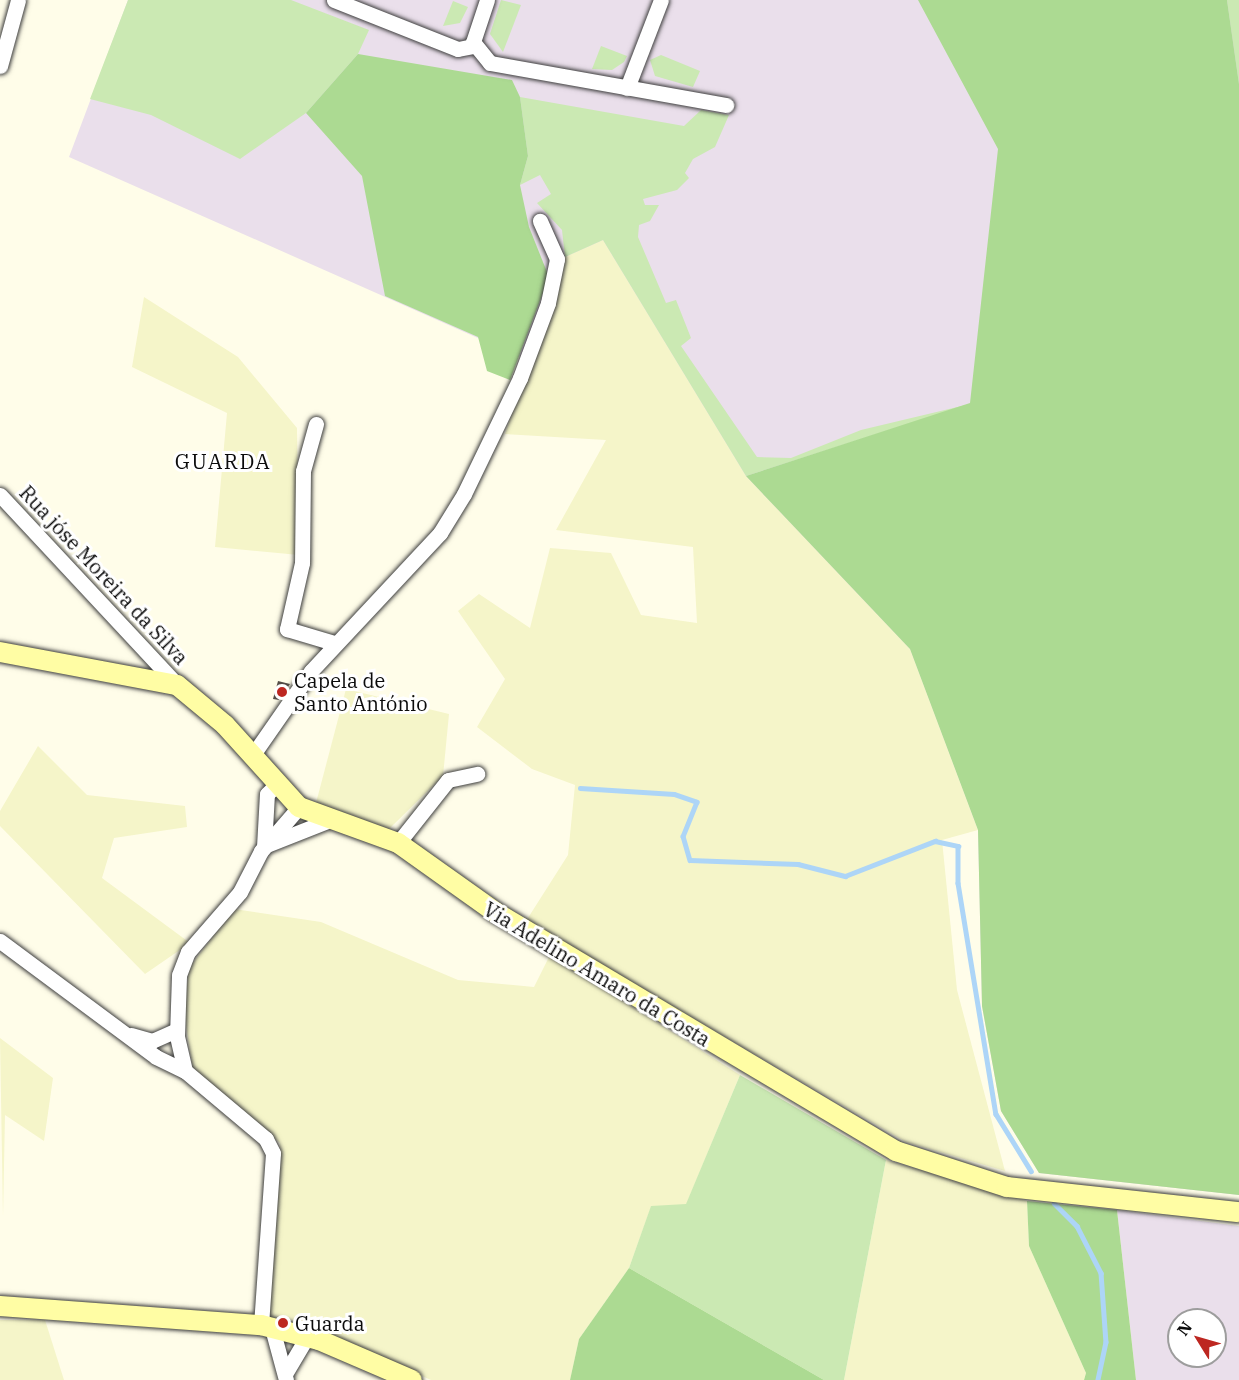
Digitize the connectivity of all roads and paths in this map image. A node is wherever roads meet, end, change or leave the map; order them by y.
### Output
1 (18, 0) edge
2 (334, 0) edge
3 (487, 0) edge
4 (661, 0) edge
5 (474, 46) junction
6 (0, 66) edge
7 (627, 88) junction
8 (726, 105) dead end
9 (540, 222) dead end
10 (316, 424) dead end
11 (0, 495) edge
12 (334, 643) junction
13 (0, 652) edge
14 (177, 685) junction
15 (252, 756) junction
16 (477, 774) dead end
17 (276, 784) junction
18 (299, 807) junction
19 (330, 820) junction
20 (398, 843) junction
21 (264, 847) junction
22 (0, 941) edge
23 (177, 1030) junction
24 (125, 1034) junction
25 (185, 1071) junction
26 (1239, 1212) edge
27 (0, 1306) edge
28 (266, 1327) junction
29 (307, 1337) junction
30 (286, 1377) edge
31 (412, 1380) edge

1 - 6 street
2 - 5 street
3 - 5 street
4 - 7 street
5 - 7 street
7 - 8 street
9 - 12 street
10 - 12 street
11 - 14 street, Rua jóse Moreira da Silva
12 - 15 street
13 - 14 main road
14 - 15 main road, Via Adelino Amaro da Costa
15 - 17 main road, Via Adelino Amaro da Costa
16 - 20 street
17 - 18 main road, Via Adelino Amaro da Costa
17 - 21 street
18 - 19 main road, Via Adelino Amaro da Costa
18 - 21 street
19 - 20 main road, Via Adelino Amaro da Costa
19 - 21 street
20 - 26 main road, Via Adelino Amaro da Costa
21 - 23 street
22 - 24 street
23 - 24 street
23 - 25 street
24 - 25 street
25 - 28 street
27 - 28 main road
28 - 29 main road
28 - 30 street
29 - 30 street
29 - 31 main road

